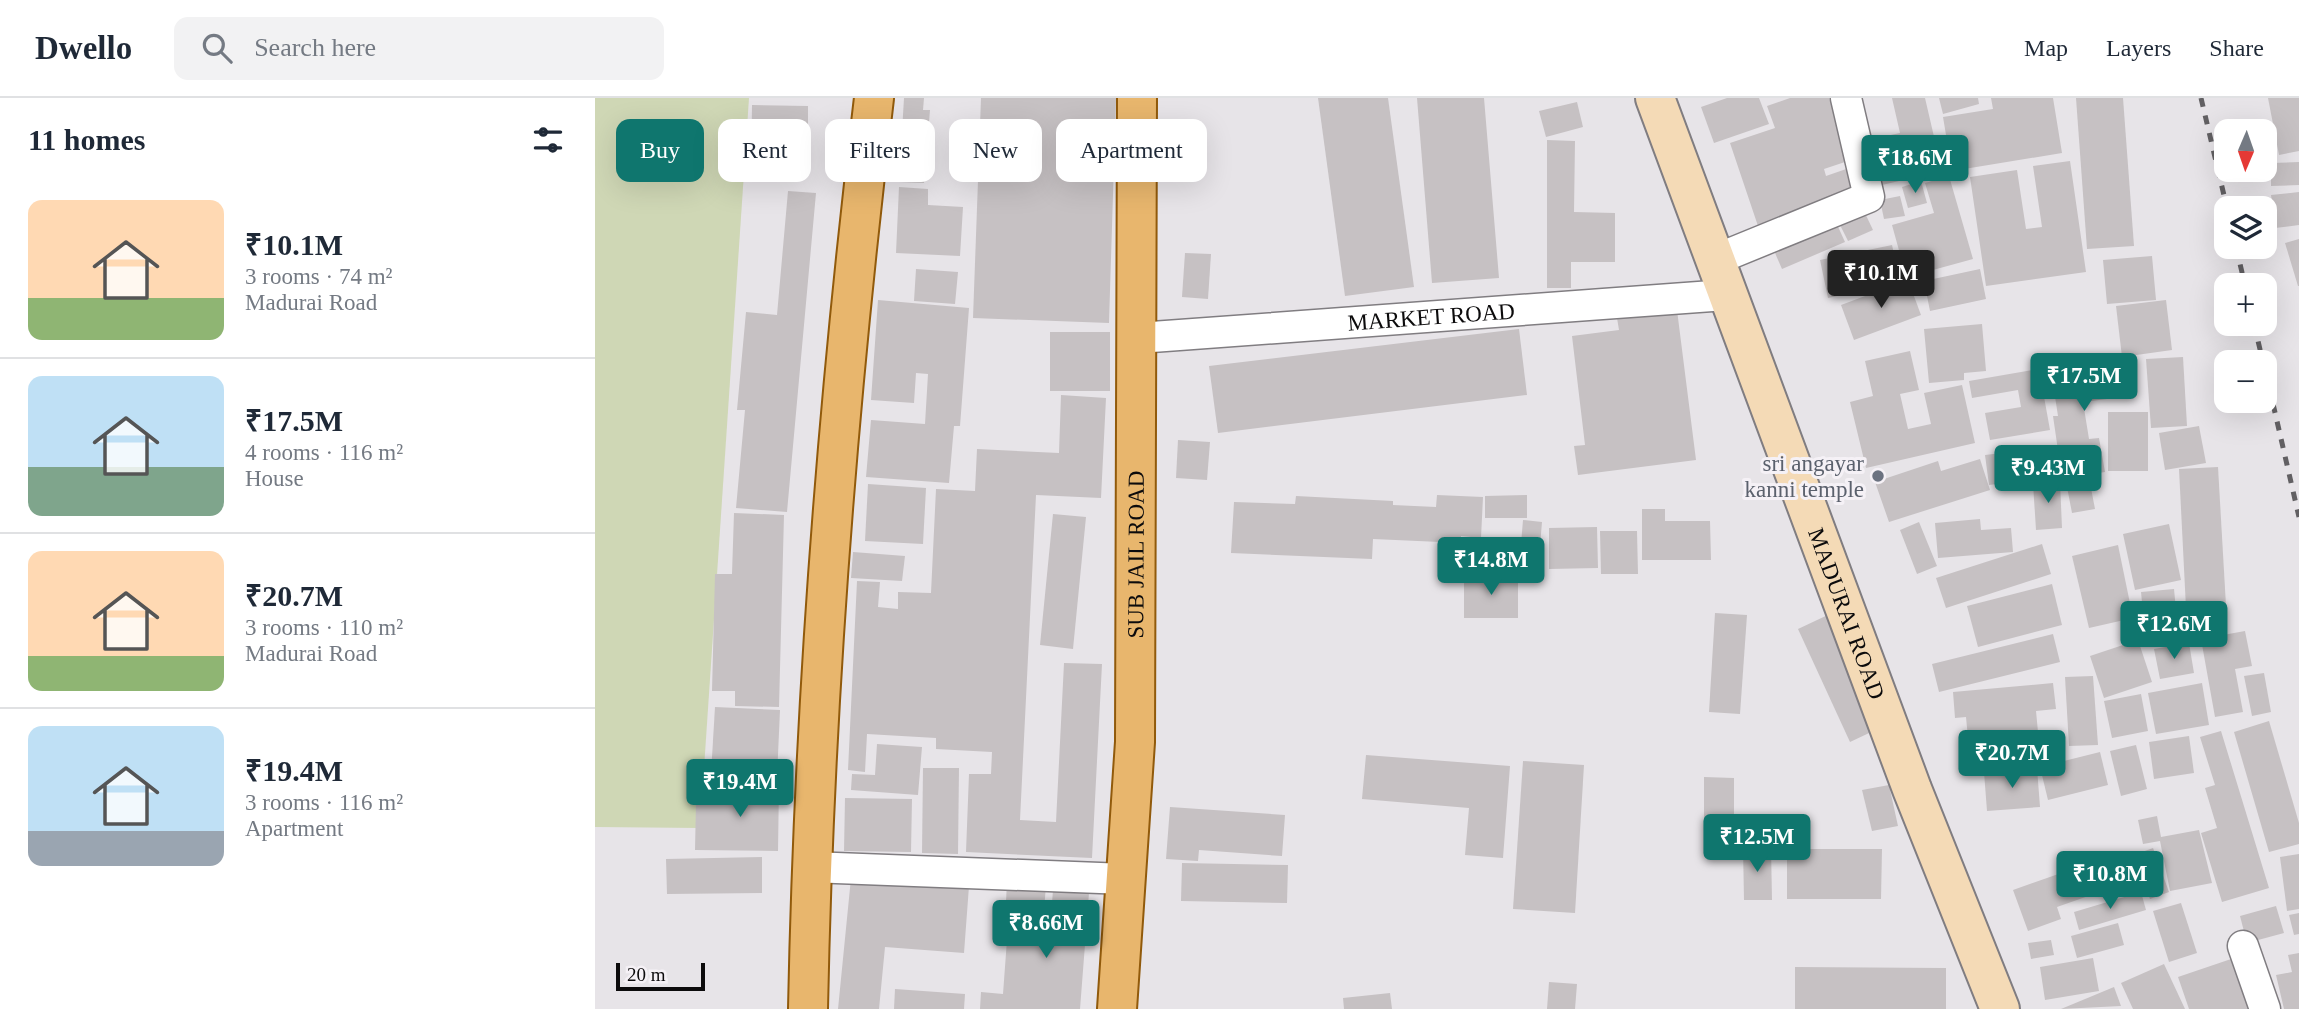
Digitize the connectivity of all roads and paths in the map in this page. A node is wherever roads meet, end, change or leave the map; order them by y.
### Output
1 (874, 98) edge
2 (1137, 98) edge
3 (1655, 98) edge
4 (1846, 98) edge
5 (1722, 277) junction
6 (1137, 338) junction
7 (810, 867) junction
8 (1126, 879) junction
9 (2243, 946) dead end
10 (807, 1009) edge
11 (1117, 1009) edge
12 (2000, 1009) edge
13 (2265, 1009) edge

1 - 7 main road
2 - 6 main road, SUB JAIL ROAD
3 - 5 main road, MADURAI ROAD
4 - 5 street, MARKET ROAD
5 - 6 street, MARKET ROAD
5 - 12 main road, MADURAI ROAD
6 - 8 main road, SUB JAIL ROAD
7 - 8 street
7 - 10 main road
8 - 11 main road, SUB JAIL ROAD
9 - 13 street

